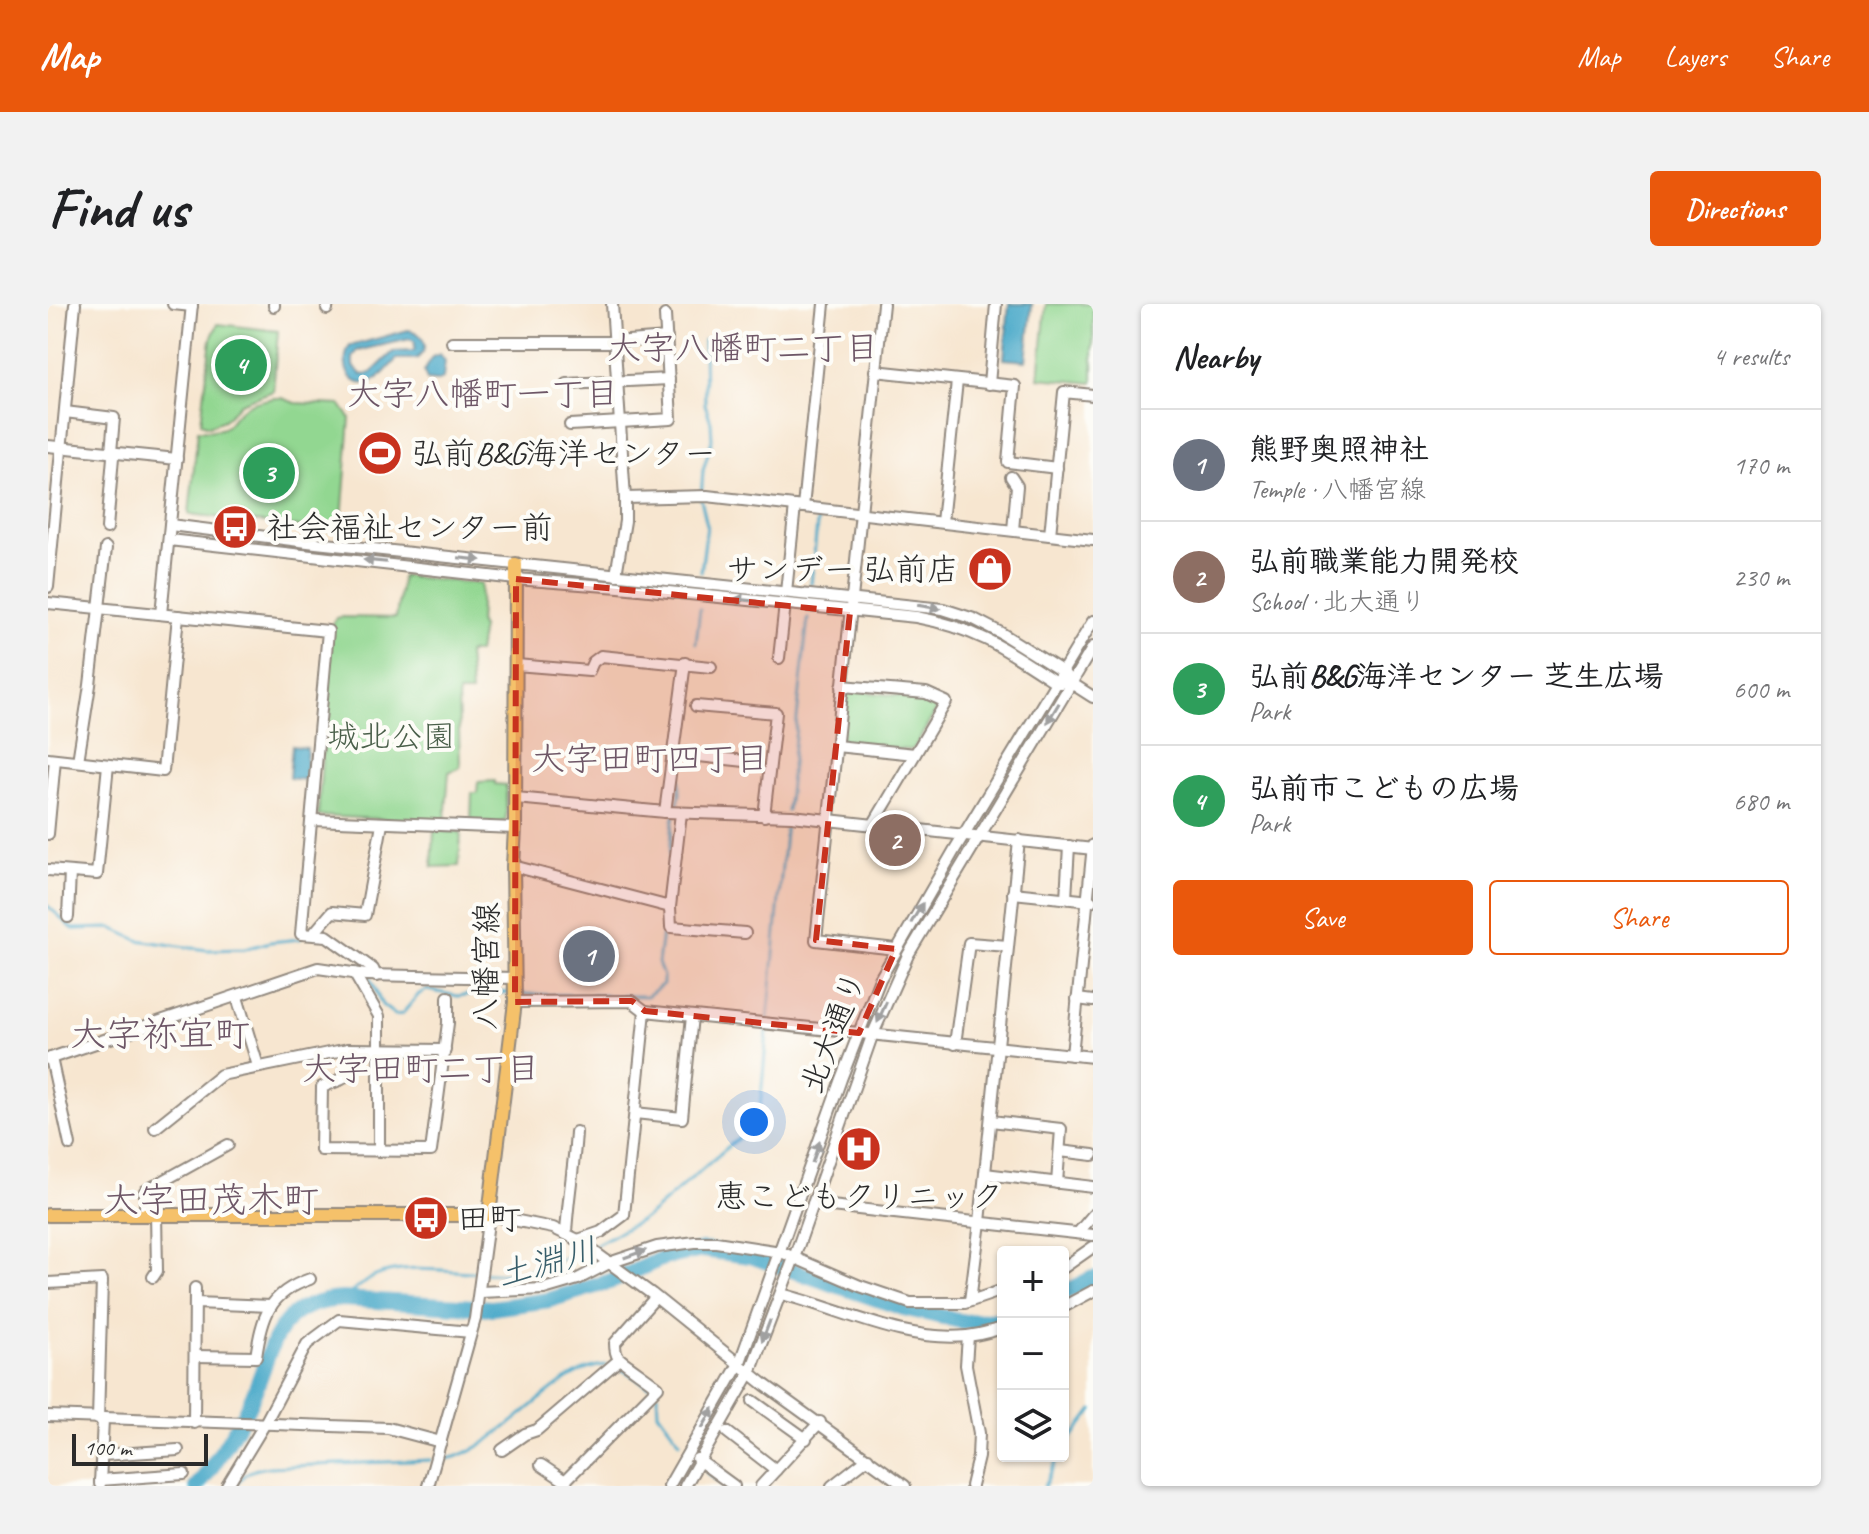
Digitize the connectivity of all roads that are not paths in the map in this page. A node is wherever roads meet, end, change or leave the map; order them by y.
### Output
1 (75, 304) edge
2 (173, 304) edge
3 (612, 304) edge
4 (824, 304) edge
5 (883, 304) edge
6 (996, 304) edge
7 (192, 305) edge
8 (665, 315) dead end
9 (667, 338) junction
10 (452, 342) dead end
11 (615, 342) junction
12 (875, 371) junction
13 (669, 379) junction
14 (957, 381) junction
15 (617, 382) junction
16 (567, 384) dead end
17 (989, 384) junction
18 (1093, 395) edge
19 (65, 412) junction
20 (620, 422) junction
21 (570, 425) dead end
22 (48, 446) edge
23 (62, 447) junction
24 (111, 452) junction
25 (177, 459) junction
26 (1057, 468) junction
27 (1011, 477) dead end
28 (625, 498) junction
29 (799, 506) junction
30 (860, 514) junction
31 (51, 521) edge
32 (942, 522) junction
33 (170, 525) junction
34 (107, 528) dead end
35 (1013, 530) junction
36 (1050, 535) junction
37 (169, 540) junction
38 (1093, 540) edge
39 (106, 548) dead end
40 (516, 564) junction
41 (616, 575) junction
42 (516, 579) junction
43 (48, 587) edge
44 (786, 592) junction
45 (851, 598) junction
46 (48, 603) edge
47 (785, 604) junction
48 (99, 608) junction
49 (850, 612) junction
50 (161, 614) junction
51 (178, 616) junction
52 (1093, 621) edge
53 (1093, 647) edge
54 (779, 658) dead end
55 (685, 663) junction
56 (516, 665) junction
57 (711, 667) dead end
58 (1063, 672) junction
59 (1057, 683) junction
60 (1071, 683) junction
61 (842, 686) junction
62 (1093, 697) edge
63 (696, 706) dead end
64 (836, 746) junction
65 (671, 753) junction
66 (915, 754) junction
67 (52, 759) edge
68 (78, 761) junction
69 (745, 761) dead end
70 (108, 765) junction
71 (516, 798) junction
72 (674, 813) junction
73 (764, 816) junction
74 (313, 820) junction
75 (829, 820) junction
76 (382, 824) junction
77 (873, 825) junction
78 (515, 828) junction
79 (48, 834) edge
80 (964, 835) junction
81 (979, 836) junction
82 (1019, 840) junction
83 (1069, 846) junction
84 (1093, 848) edge
85 (513, 866) junction
86 (48, 870) edge
87 (70, 872) junction
88 (1013, 893) junction
89 (1066, 898) junction
90 (1090, 900) edge
91 (666, 906) junction
92 (68, 917) dead end
93 (314, 933) junction
94 (745, 933) dead end
95 (1008, 946) junction
96 (896, 949) junction
97 (367, 975) junction
98 (515, 992) junction
99 (237, 997) junction
100 (448, 997) dead end
101 (1077, 999) junction
102 (1093, 1001) edge
103 (645, 1011) junction
104 (692, 1016) junction
105 (859, 1033) junction
106 (872, 1036) junction
107 (955, 1044) junction
108 (348, 1049) junction
109 (998, 1049) junction
110 (379, 1050) junction
111 (445, 1050) junction
112 (1072, 1055) junction
113 (1093, 1057) edge
114 (50, 1058) edge
115 (258, 1066) junction
116 (635, 1113) junction
117 (991, 1121) junction
118 (155, 1128) dead end
119 (576, 1132) dead end
120 (70, 1145) dead end
121 (228, 1145) dead end
122 (379, 1151) junction
123 (1060, 1151) junction
124 (1093, 1155) edge
125 (985, 1174) junction
126 (1057, 1183) junction
127 (1093, 1187) edge
128 (813, 1204) junction
129 (151, 1213) junction
130 (48, 1215) edge
131 (489, 1215) junction
132 (1093, 1215) edge
133 (980, 1222) junction
134 (566, 1233) junction
135 (1078, 1233) junction
136 (1093, 1235) edge
137 (583, 1243) junction
138 (1093, 1247) edge
139 (780, 1255) junction
140 (793, 1260) junction
141 (1069, 1264) edge
142 (611, 1265) junction
143 (153, 1277) dead end
144 (310, 1279) dead end
145 (48, 1283) edge
146 (195, 1288) dead end
147 (781, 1292) junction
148 (997, 1292) edge
149 (480, 1294) junction
150 (1090, 1296) edge
151 (655, 1298) junction
152 (970, 1301) junction
153 (195, 1303) junction
154 (1069, 1305) edge
155 (271, 1306) junction
156 (997, 1329) edge
157 (471, 1332) junction
158 (968, 1336) junction
159 (195, 1356) junction
160 (740, 1362) junction
161 (616, 1364) junction
162 (750, 1373) junction
163 (753, 1401) dead end
164 (48, 1416) edge
165 (100, 1419) junction
166 (820, 1422) junction
167 (194, 1423) junction
168 (264, 1425) junction
169 (727, 1432) dead end
170 (806, 1439) junction
171 (441, 1442) junction
172 (178, 1450) dead end
173 (502, 1450) dead end
174 (688, 1453) junction
175 (102, 1455) junction
176 (868, 1458) junction
177 (700, 1461) junction
178 (541, 1465) dead end
179 (776, 1470) junction
180 (184, 1474) dead end
181 (100, 1483) edge
182 (227, 1486) edge
183 (428, 1486) edge
184 (669, 1486) edge
185 (685, 1486) edge
186 (734, 1486) edge
187 (761, 1486) edge
188 (832, 1486) edge
189 (905, 1486) edge
190 (971, 1486) edge

1 - 19 street
2 - 7 street
3 - 11 street
4 - 29 street
5 - 12 street
6 - 17 street
7 - 25 street
8 - 9 street
9 - 11 street
9 - 13 street
10 - 11 street
11 - 15 street
12 - 14 street
12 - 30 street
13 - 15 street
13 - 20 street
14 - 17 street
14 - 32 street
15 - 16 street
15 - 20 street
17 - 26 street
18 - 26 street
19 - 23 street
19 - 24 street
20 - 21 street
20 - 28 street
22 - 23 street
23 - 24 street
23 - 31 street
24 - 25 street
24 - 34 street
25 - 33 street
26 - 36 street
27 - 35 street
28 - 29 street
28 - 41 street
29 - 30 street
29 - 44 street
30 - 32 street
30 - 45 street
31 - 43 street
32 - 35 street
33 - 37 street
33 -> 40 street
35 - 36 street
36 - 38 street
42 -> 37 street
37 - 50 street
39 - 48 street
40 - 41 street
40 - 42 main road, 八幡宮線
41 - 44 street
47 -> 42 street
42 - 56 main road, 八幡宮線
44 - 45 street
45 - 49 street
45 -> 58 street
46 - 48 street
47 - 49 street
47 - 54 street
48 - 50 street
48 - 68 street
49 - 59 street
49 - 61 street
50 - 51 street
51 - 70 street
51 - 74 street
52 - 58 street, 北大通り
53 - 60 street
55 - 56 street
55 - 57 street
55 - 65 street
56 - 71 main road, 八幡宮線
58 - 59 street, 北大通り
58 - 60 street
59 - 60 street
59 - 80 street, 北大通り
60 - 62 street
60 -> 81 street
61 - 64 street
61 - 66 street
63 - 73 street
64 - 66 street
64 - 75 street
65 - 69 street
65 - 72 street
66 - 77 street
67 - 68 street
67 - 79 street
68 - 70 street
70 - 87 street
71 - 72 street
71 - 78 main road, 八幡宮線
72 - 73 street
72 - 91 street
73 - 75 street
74 - 76 street
74 - 93 street
75 - 77 street
75 - 96 street
76 - 78 street
76 - 93 street
77 - 80 street
78 - 85 main road, 八幡宮線
80 - 81 street
96 -> 80 street, 北大通り
81 - 82 street
81 -> 106 street
82 - 83 street
82 - 88 street
83 - 84 street
83 - 89 street
84 - 90 street
85 - 91 street
85 - 98 main road, 八幡宮線
86 - 87 street
87 - 92 street
88 - 89 street
88 - 95 street
89 - 90 street
90 - 101 street
91 - 94 street
93 - 97 street
95 - 107 street
95 - 109 street
96 - 105 street, 北大通り
97 - 98 street
97 - 99 street
97 - 110 street
98 - 103 street
98 - 131 main road, 八幡宮線
99 - 114 street
99 - 115 street
100 - 111 street
101 - 102 street
101 - 112 street
103 - 104 street
103 - 116 street
104 - 105 street
104 - 116 street
105 - 106 street
139 -> 105 street, 北大通り
106 - 107 street
106 - 128 street
107 - 109 street
108 - 110 street
108 - 115 street
108 - 122 street
109 - 112 street
109 - 117 street
110 - 111 street
110 - 122 street
111 - 122 street
112 - 113 street
114 - 120 street
115 - 118 street
116 - 137 street
117 - 123 street
117 - 125 street
119 - 134 street
121 - 129 street
123 - 124 street
123 - 126 street
125 - 126 street
125 - 133 street
126 - 127 street
128 - 133 street
128 - 140 street
129 - 130 main road
129 - 131 main road
129 - 143 street
131 - 134 street
131 - 149 street
132 - 135 street
133 - 135 street
133 - 152 street
134 - 137 street
135 - 136 street
137 - 142 street
138 - 141 street
139 - 140 street
142 -> 139 street
139 - 160 street, 北大通り
140 - 147 street
140 - 152 street
142 - 149 street
142 - 151 street
144 - 155 street
145 - 165 street
146 - 153 street
147 - 158 street
147 -> 162 street
148 - 152 street
149 - 157 street
150 - 154 street
151 - 160 street
151 - 161 street
153 - 155 street
153 - 159 street
155 - 159 street
156 - 158 street
157 - 168 street
157 - 171 street
158 - 190 street
159 - 167 street
160 - 162 street
174 -> 160 street, 北大通り
161 - 173 street
161 - 178 street
162 - 166 street
162 - 177 street
163 - 170 street
164 - 165 street
165 - 167 street
165 - 175 street
166 - 170 street
166 - 176 street
167 - 168 street
168 - 171 street
168 - 182 street
169 - 179 street
170 - 179 street
171 - 183 street
172 - 175 street
174 - 177 street
174 - 184 street, 北大通り
175 - 181 street
176 - 188 street
176 - 189 street
177 - 185 street
177 - 186 street
179 - 187 street
180 - 181 street

